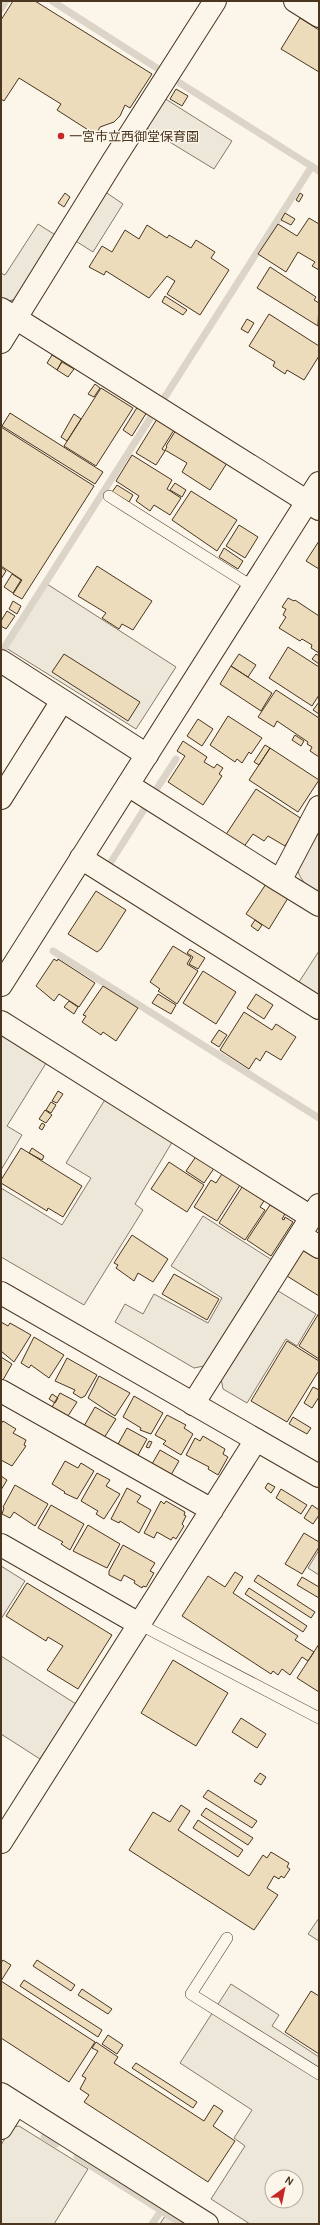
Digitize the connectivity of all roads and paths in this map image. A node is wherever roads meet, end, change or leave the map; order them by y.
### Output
1 (215, 1) edge
2 (295, 1) edge
3 (319, 16) edge
4 (9, 314) edge
5 (1, 342) edge
6 (319, 483) edge
7 (109, 496) dead end
8 (313, 505) edge
9 (253, 587) junction
10 (1, 661) edge
11 (62, 700) junction
12 (147, 755) junction
13 (128, 785) junction
14 (1, 798) edge
15 (319, 806) edge
16 (81, 858) junction
17 (280, 881) junction
18 (319, 905) edge
19 (1, 985) edge
20 (319, 1008) edge
21 (1, 1022) edge
22 (310, 1219) edge
23 (319, 1247) edge
24 (1, 1293) edge
25 (1, 1391) edge
26 (193, 1404) junction
27 (256, 1440) junction
28 (319, 1476) edge
29 (212, 1510) junction
30 (1, 1545) edge
31 (139, 1624) junction
32 (319, 1718) edge
33 (1, 1842) edge
34 (227, 1938) dead end
35 (319, 2074) edge
36 (8, 2099) edge
37 (1, 2128) edge
38 (207, 2224) edge

1 - 4 street
2 - 3 street
4 - 5 street
4 - 8 street
6 - 8 street
7 - 9 lane
8 - 9 street
9 - 12 street
10 - 11 street
11 - 12 street
11 - 14 street
12 - 13 street
13 - 16 street
13 - 17 street
15 - 17 street
16 - 19 street
16 - 20 street
17 - 18 street
21 - 22 street
22 - 23 street
22 - 26 street
24 - 26 street
25 - 29 street
26 - 27 street
27 - 28 street
27 - 29 street
29 - 31 street
30 - 31 street
31 - 32 lane
31 - 33 street
34 - 35 lane
36 - 37 street
36 - 38 street

